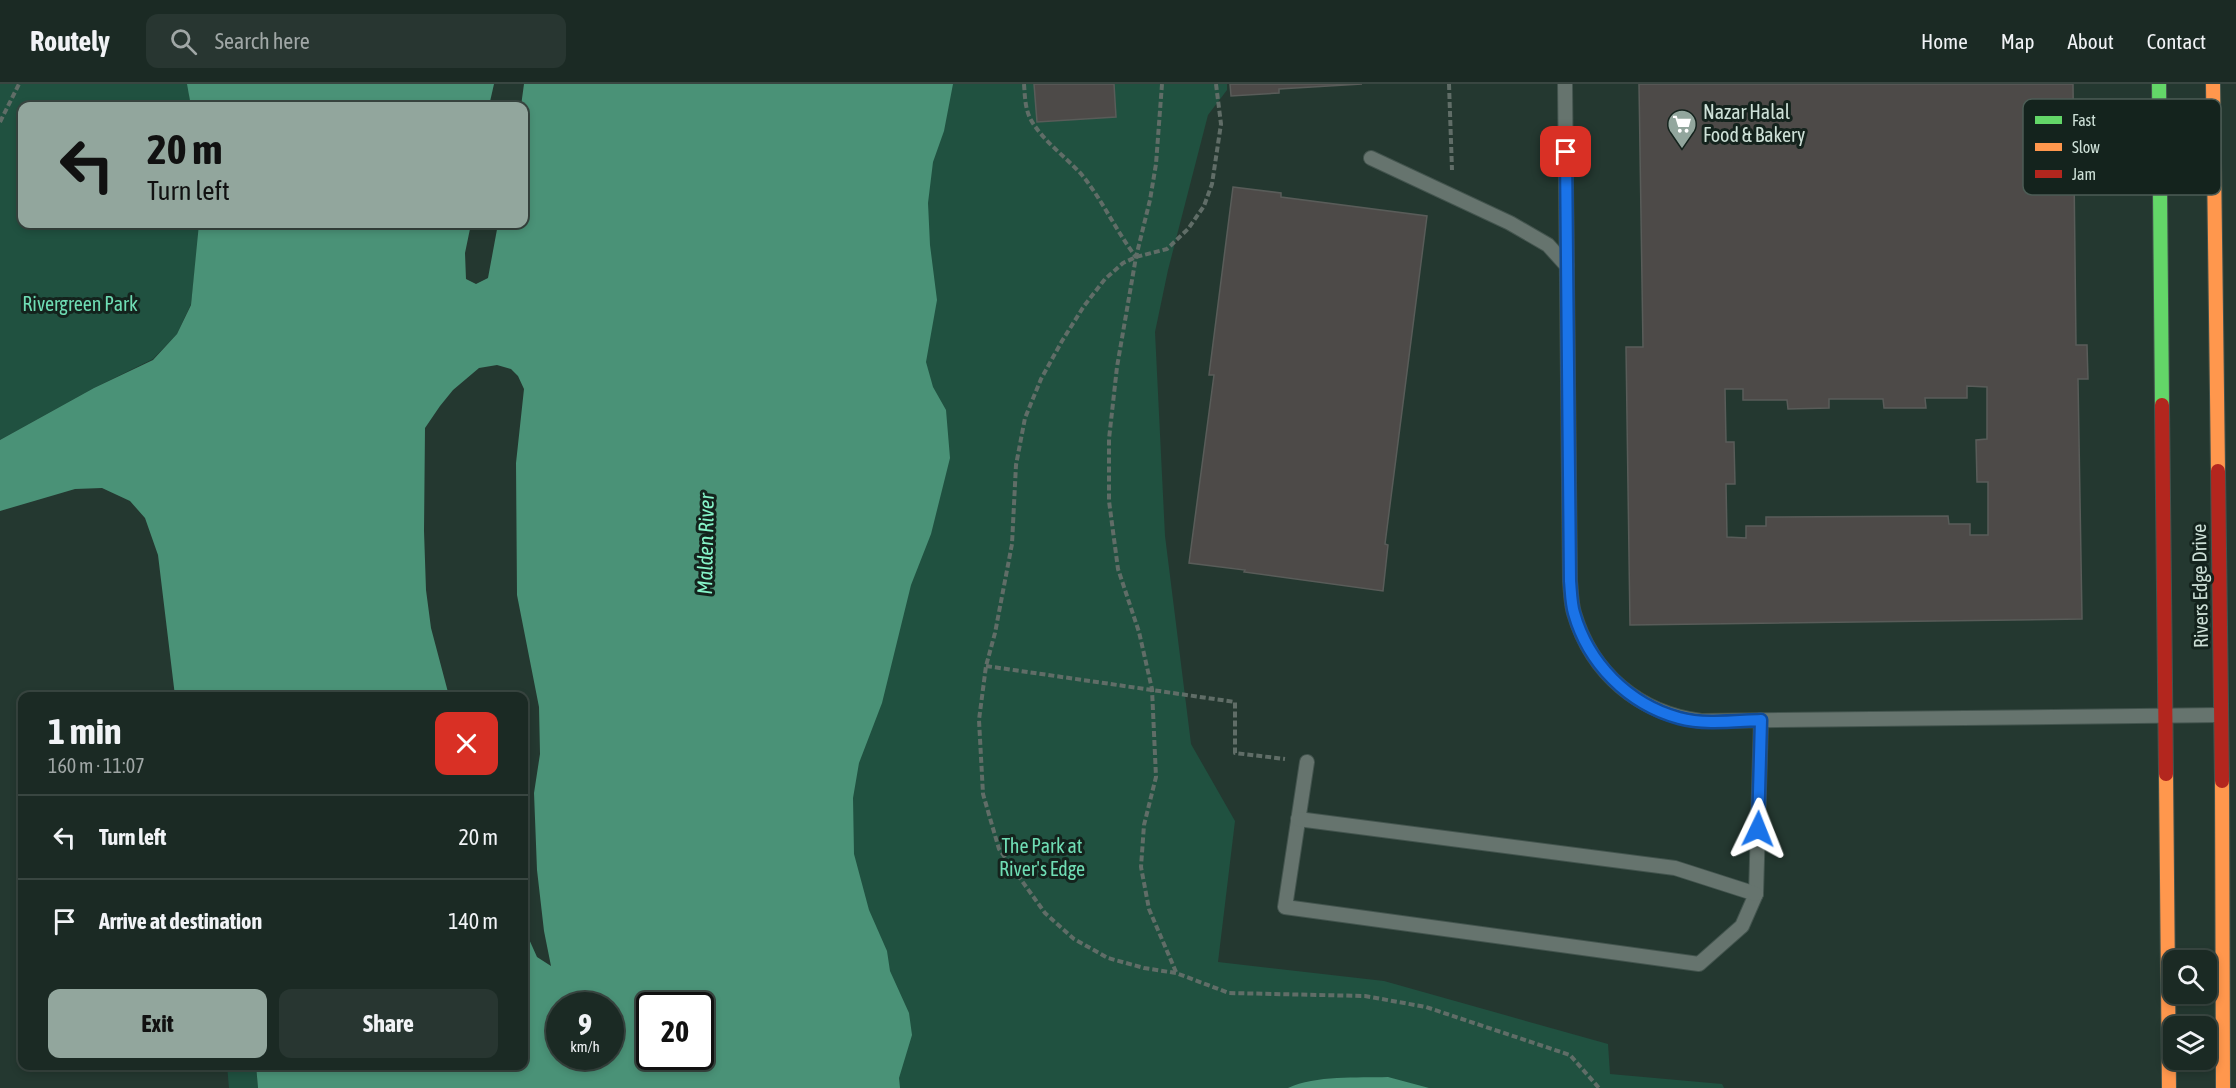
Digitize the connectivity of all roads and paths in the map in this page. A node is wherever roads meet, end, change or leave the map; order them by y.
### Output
1 (20, 84) edge
2 (1024, 84) edge
3 (1162, 84) edge
4 (1216, 84) edge
5 (1449, 84) edge
6 (1566, 84) edge
7 (2159, 84) edge
8 (2213, 84) edge
9 (2159, 99) edge
10 (2213, 99) edge
11 (0, 122) edge
12 (1371, 158) dead end
13 (1452, 170) dead end
14 (2160, 195) edge
15 (2214, 195) edge
16 (1136, 257) junction
17 (1567, 266) junction
18 (986, 666) junction
19 (1152, 689) junction
20 (2166, 715) junction
21 (2221, 715) junction
22 (1761, 720) junction
23 (1306, 762) joint
24 (1298, 819) junction
25 (1756, 894) junction
26 (1176, 973) junction
27 (1599, 1088) edge
28 (2169, 1088) edge
29 (2223, 1088) edge

1 - 11 path
2 - 16 path
3 - 16 path
4 - 16 path
5 - 13 path
6 - 17 lane
7 - 9 main road, Rivers Edge Drive
8 - 10 main road, Rivers Edge Drive
12 - 17 lane
14 - 20 main road, Rivers Edge Drive
15 - 21 main road, Rivers Edge Drive
16 - 18 path
16 - 19 path
17 - 22 lane
18 - 19 path
18 - 26 path
19 - 23 path
19 - 26 path
20 - 21 lane
20 - 22 lane
20 - 28 main road, Rivers Edge Drive
21 - 29 main road, Rivers Edge Drive
22 - 25 lane
23 - 24 lane
24 - 25 lane
24 - 25 lane
26 - 27 path

